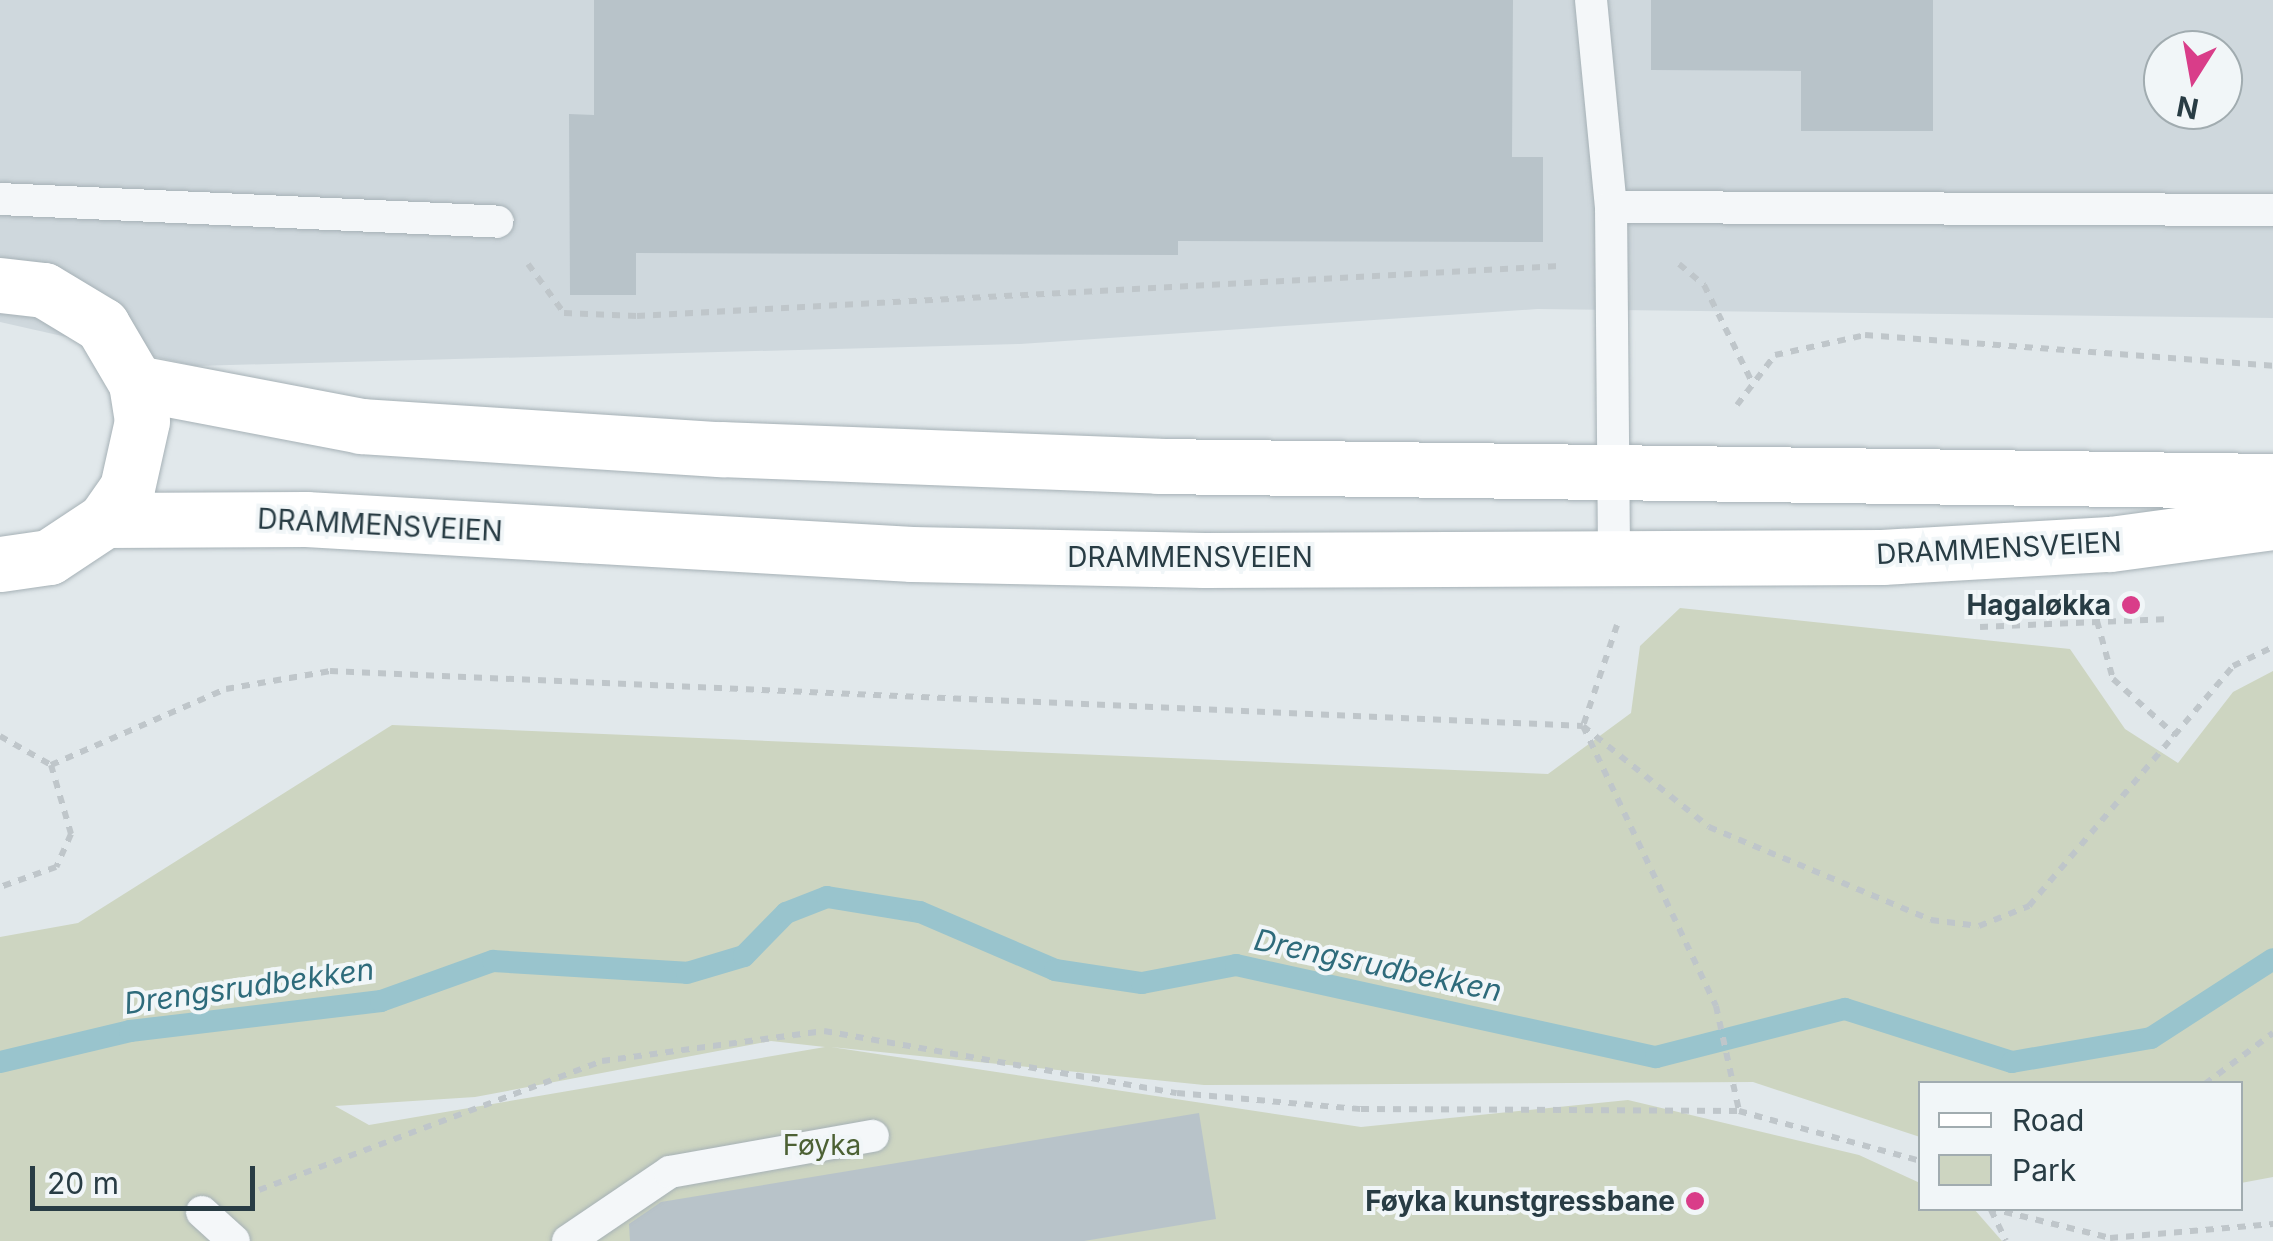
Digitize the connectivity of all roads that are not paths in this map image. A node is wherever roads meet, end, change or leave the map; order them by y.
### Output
1 (1592, 0) edge
2 (0, 198) edge
3 (1611, 207) junction
4 (2273, 210) edge
5 (497, 222) dead end
6 (0, 285) edge
7 (136, 383) junction
8 (1614, 470) junction
9 (2273, 481) edge
10 (105, 520) junction
11 (2273, 522) edge
12 (1614, 557) junction
13 (0, 564) edge
14 (874, 1136) dead end
15 (202, 1212) road end
16 (234, 1241) edge
17 (568, 1241) edge

1 - 3 lane
2 - 5 lane
3 - 4 lane
3 - 8 lane
6 - 7 main road
7 - 8 main road
7 - 10 main road
8 - 9 main road
8 - 12 lane
10 - 12 main road, DRAMMENSVEIEN
10 - 13 main road
11 - 12 main road, DRAMMENSVEIEN
14 - 17 lane
15 - 16 lane

